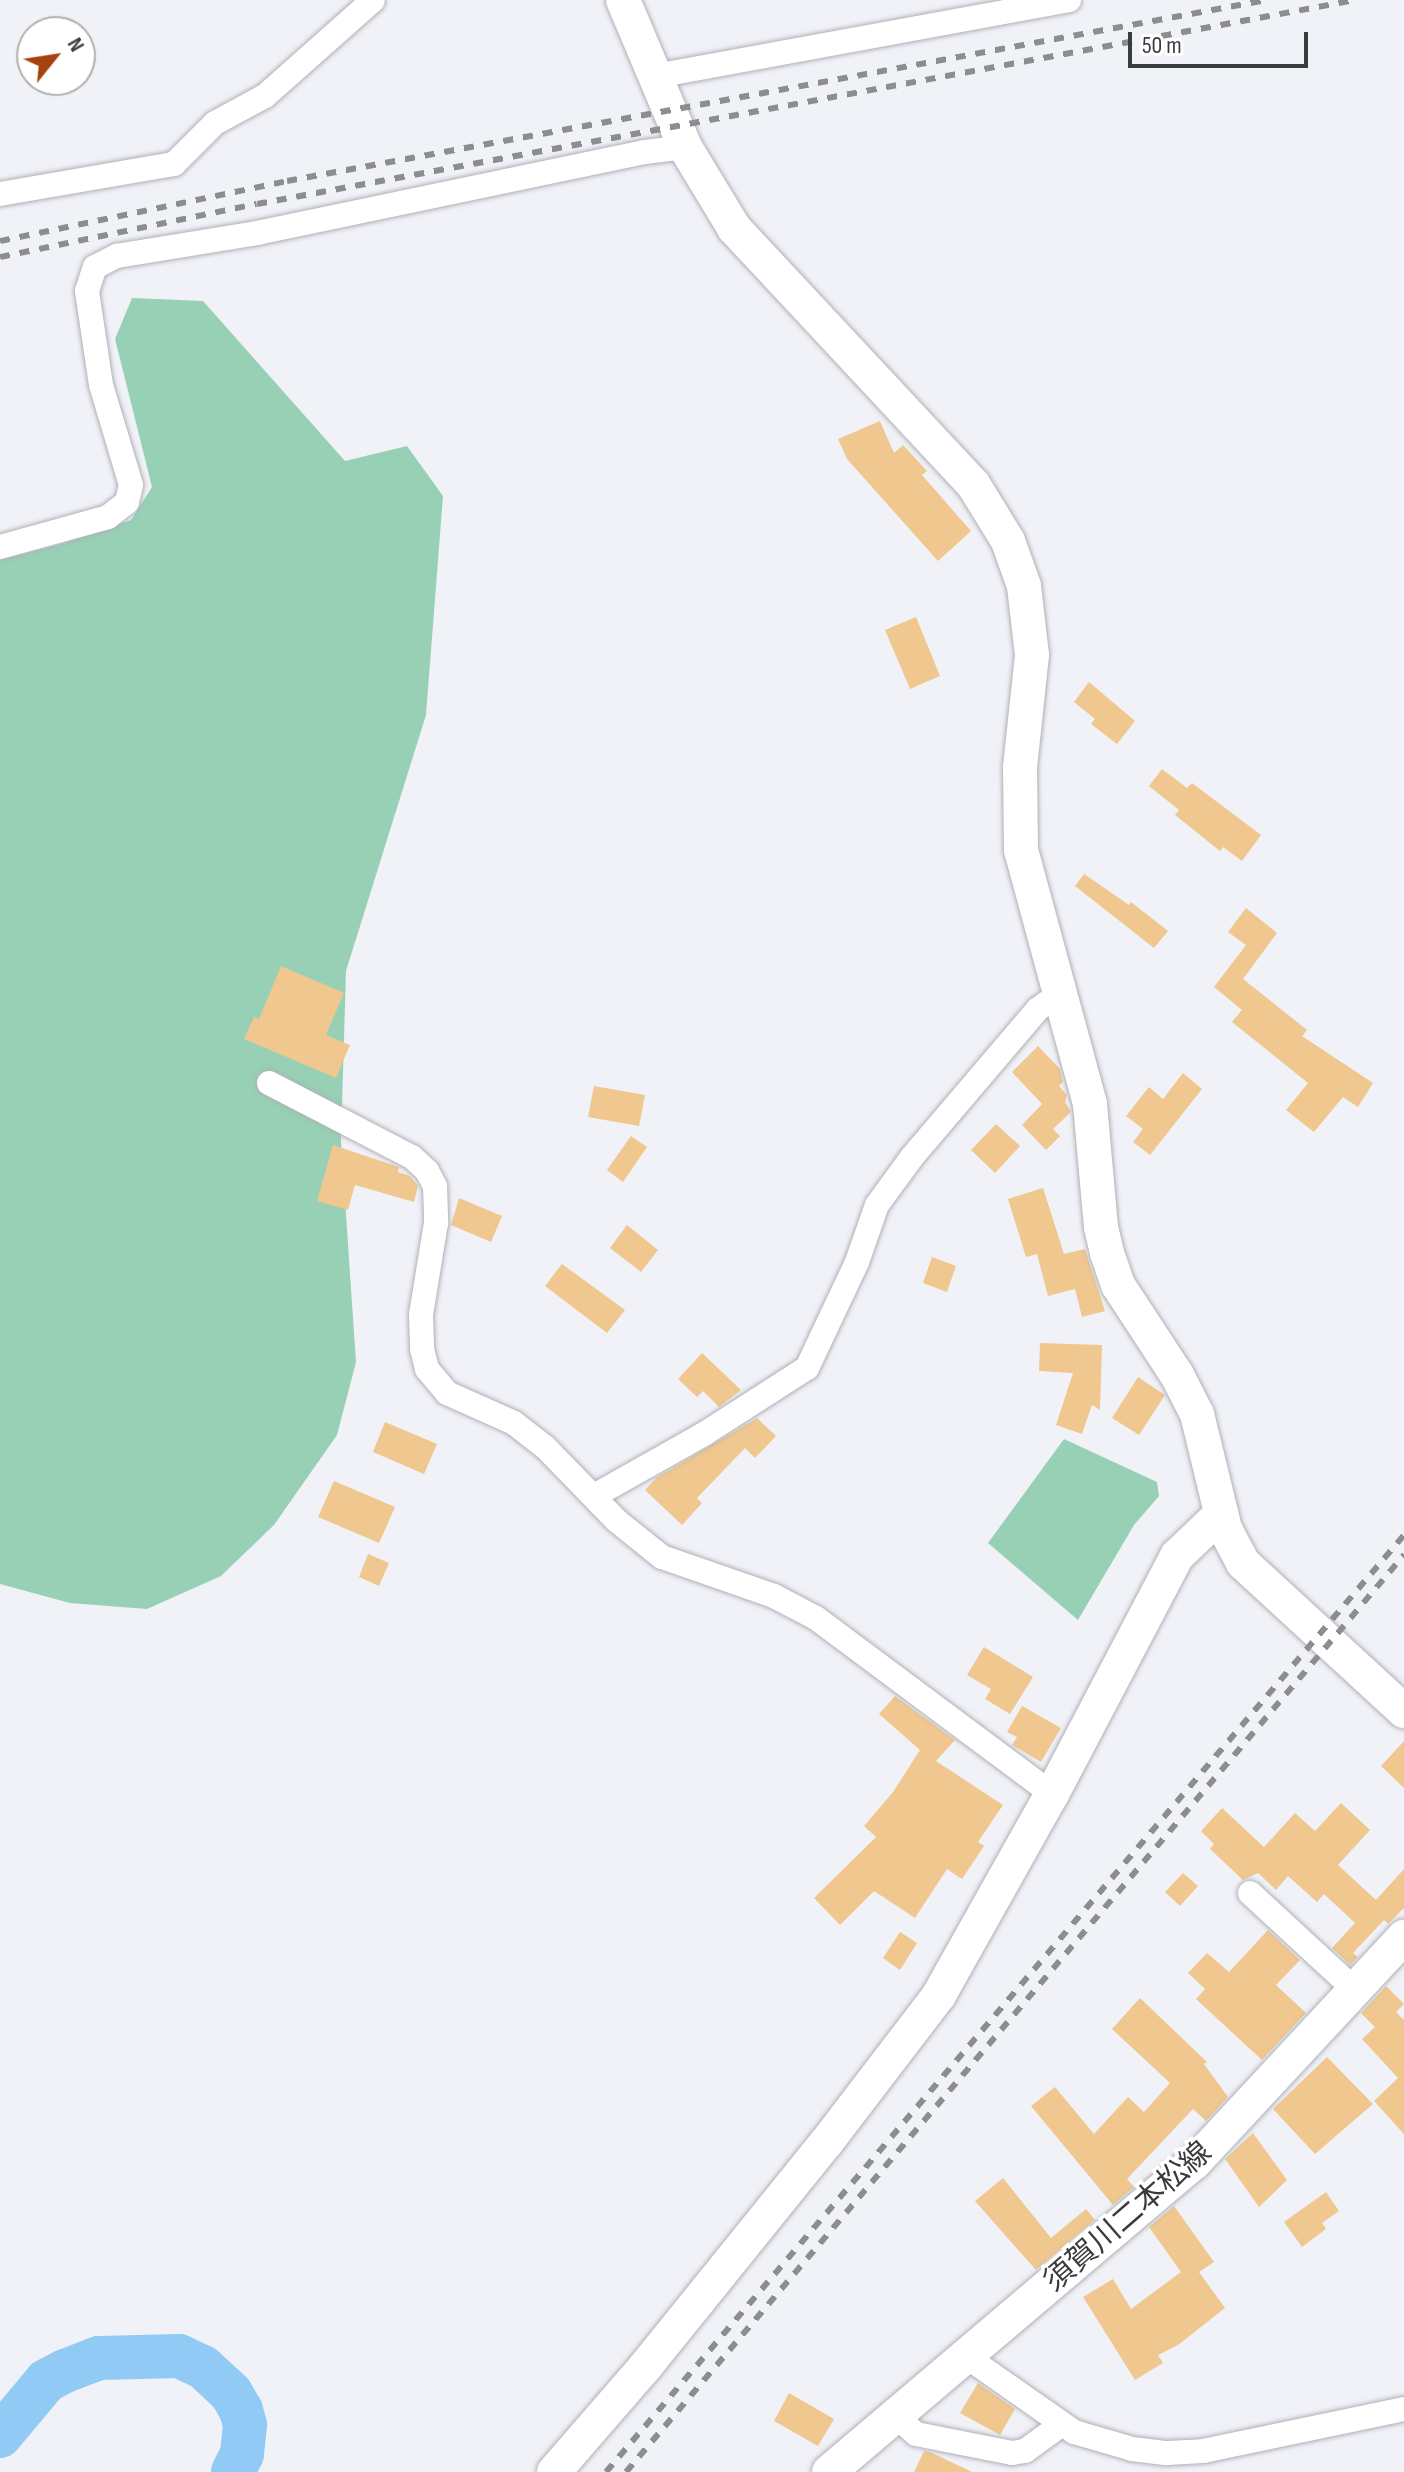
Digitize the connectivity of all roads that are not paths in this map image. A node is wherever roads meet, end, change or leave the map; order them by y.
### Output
1 (373, 0) edge
2 (623, 0) edge
3 (1069, 0) edge
4 (656, 76) junction
5 (685, 147) junction
6 (0, 194) edge
7 (0, 547) edge
8 (1062, 992) junction
9 (269, 1083) dead end
10 (594, 1496) junction
11 (1221, 1514) junction
12 (1404, 1711) edge
13 (1052, 1794) junction
14 (1250, 1893) dead end
15 (1404, 1937) edge
16 (1355, 1990) junction
17 (967, 2357) junction
18 (1404, 2409) edge
19 (896, 2416) junction
20 (1062, 2424) junction
21 (554, 2472) edge
22 (829, 2472) edge

1 - 6 street
2 - 4 street
3 - 4 street
4 - 5 street
5 - 7 street
5 - 8 street
8 - 10 street
8 - 11 street
9 - 10 street
10 - 13 street
11 - 12 street
11 - 13 street
13 - 21 street
14 - 16 street
15 - 16 street, 須賀川二本松線
16 - 17 street, 須賀川二本松線
17 - 19 street, 須賀川二本松線
17 - 20 street
18 - 20 street
19 - 20 street
19 - 22 street, 須賀川二本松線

